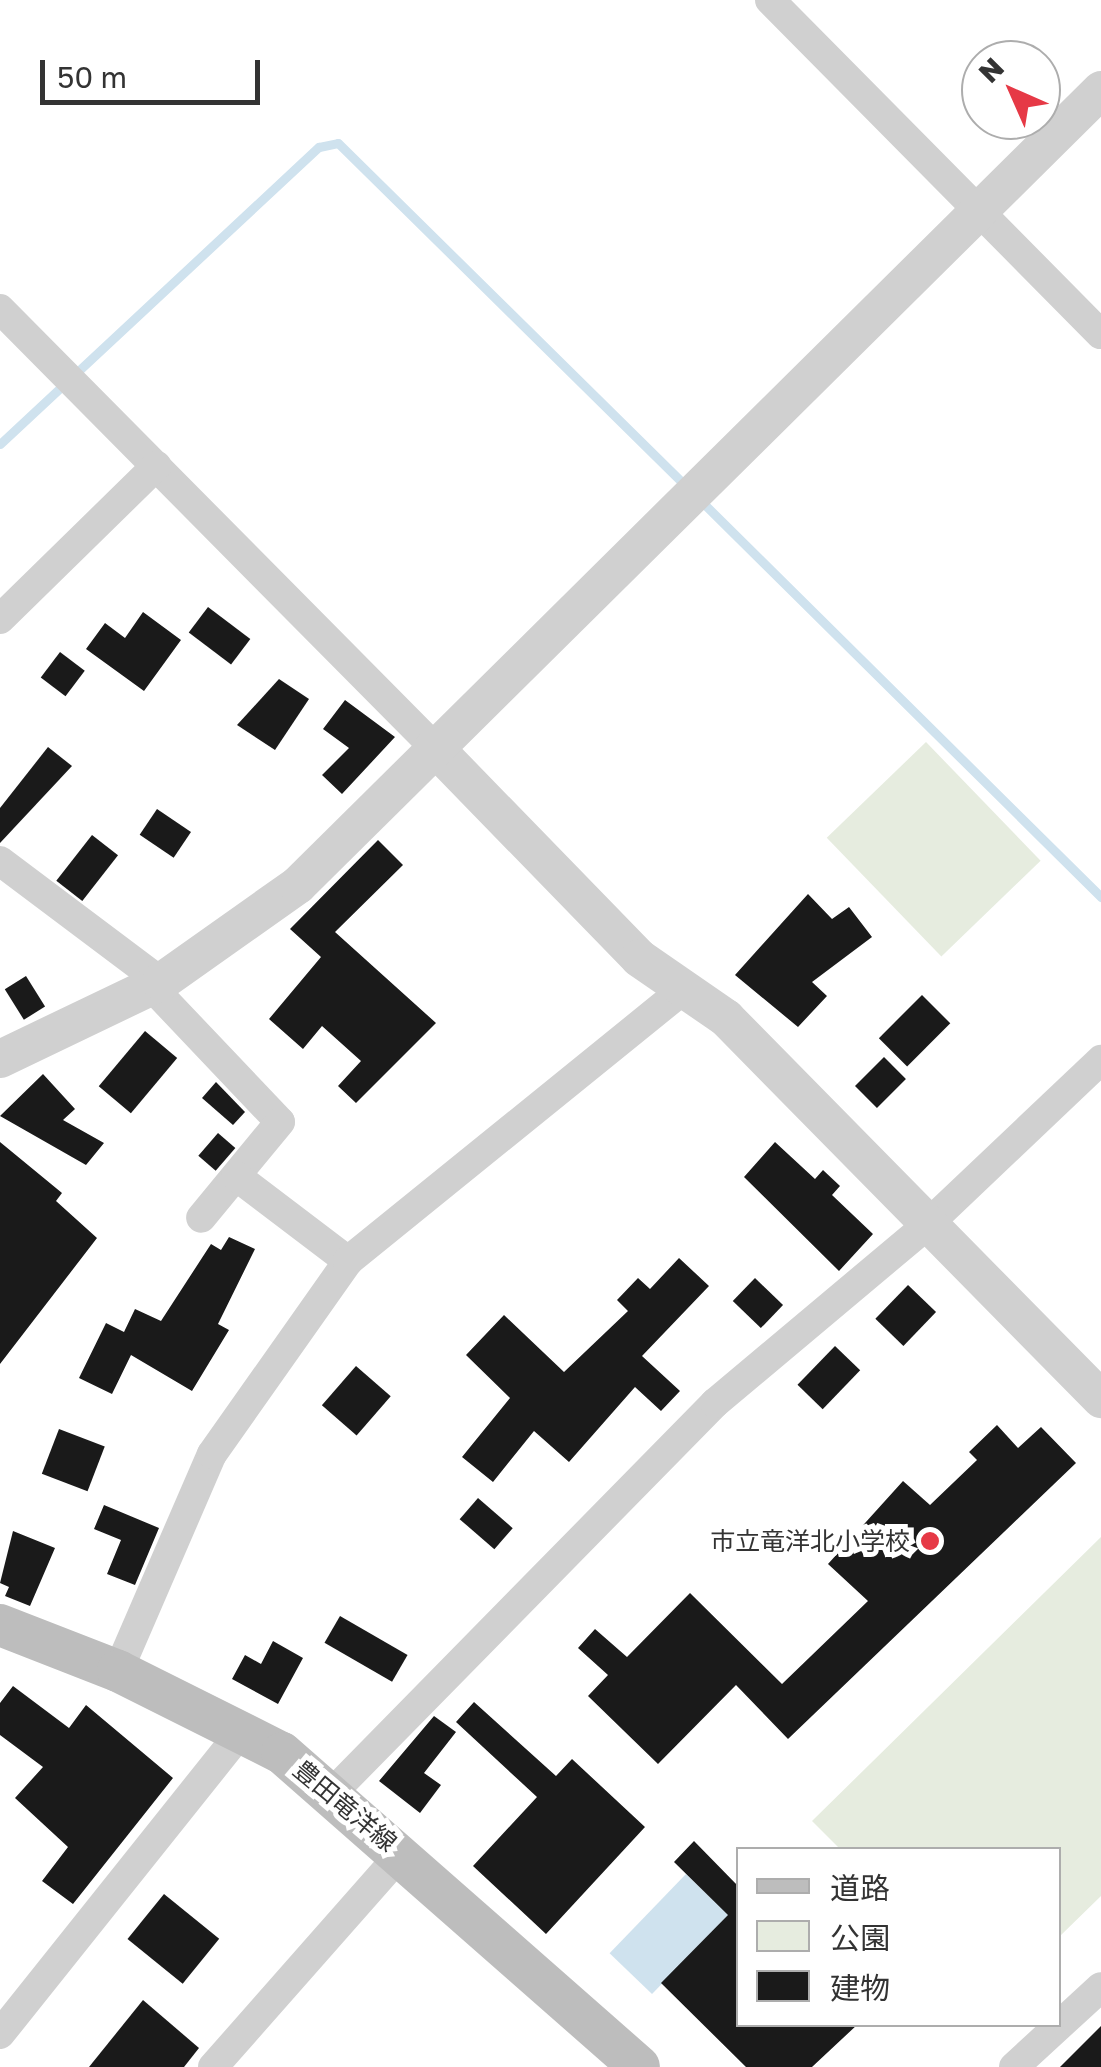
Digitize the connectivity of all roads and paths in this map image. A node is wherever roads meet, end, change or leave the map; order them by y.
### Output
1 (770, 0) edge
2 (1101, 90) edge
3 (978, 210) junction
4 (0, 309) edge
5 (1101, 334) edge
6 (156, 466) junction
7 (0, 619) edge
8 (434, 747) junction
9 (0, 862) edge
10 (156, 984) junction
11 (680, 992) junction
12 (0, 1059) edge
13 (1101, 1060) edge
14 (236, 1176) junction
15 (201, 1218) dead end
16 (927, 1225) junction
17 (348, 1261) junction
18 (1101, 1399) edge
19 (0, 1625) edge
20 (118, 1671) junction
21 (244, 1730) junction
22 (332, 1792) junction
23 (402, 1854) junction
24 (1101, 1987) edge
25 (1061, 2024) edge
26 (1058, 2027) edge
27 (0, 2034) edge
28 (213, 2067) edge
29 (639, 2067) edge
30 (1014, 2067) edge

1 - 3 street
2 - 3 street
3 - 5 street
3 - 8 street
4 - 6 street
6 - 7 street
6 - 8 street
8 - 10 street
8 - 11 street
9 - 10 street
10 - 12 street
10 - 14 street
11 - 16 street
11 - 17 street
13 - 16 street
14 - 15 street
14 - 17 street
16 - 18 street
16 - 22 street
17 - 20 street
19 - 20 main road, 豊田竜洋線
20 - 21 main road, 豊田竜洋線
21 - 22 main road, 豊田竜洋線
21 - 27 street
22 - 23 main road, 豊田竜洋線
23 - 28 street
23 - 29 main road, 豊田竜洋線
24 - 25 street
26 - 30 street

